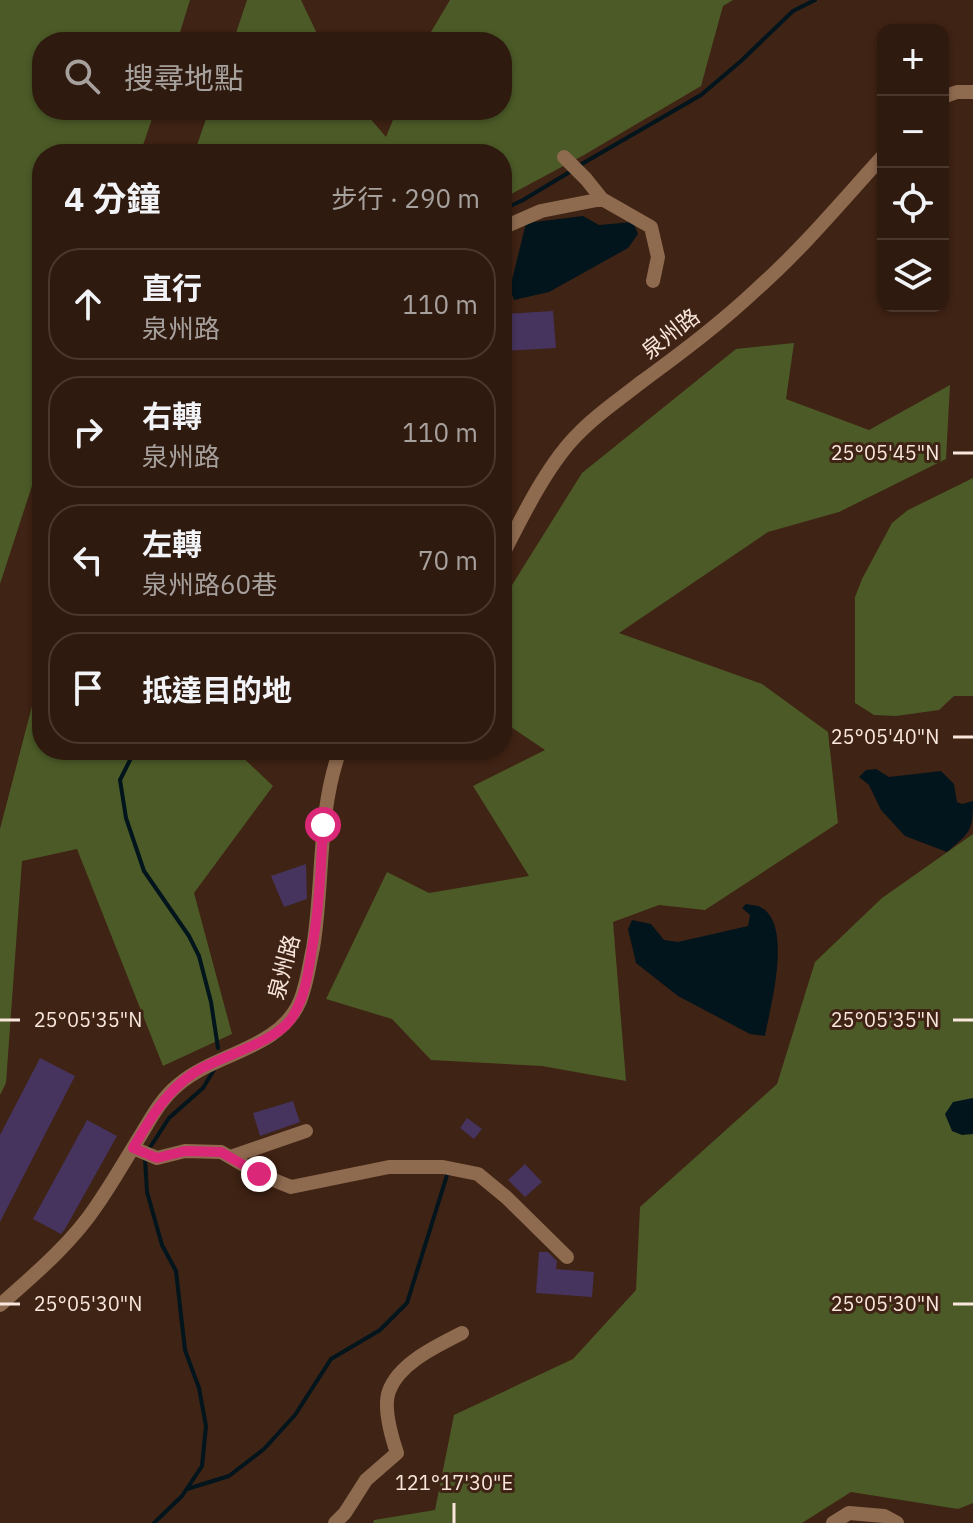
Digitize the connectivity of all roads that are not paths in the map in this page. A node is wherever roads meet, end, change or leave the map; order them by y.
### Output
1 (973, 92) edge
2 (946, 96) edge
3 (566, 160) dead end
4 (877, 163) edge
5 (602, 199) junction
6 (512, 224) edge
7 (653, 281) dead end
8 (512, 537) edge
9 (338, 760) edge
10 (306, 1131) dead end
11 (133, 1148) junction
12 (230, 1157) junction
13 (567, 1257) dead end
14 (0, 1305) edge
15 (462, 1333) dead end
16 (335, 1523) edge
17 (833, 1523) edge
18 (897, 1523) edge

1 - 2 street
3 - 5 street
4 - 8 street, 泉州路
5 - 6 street
5 - 7 street
9 - 11 street, 泉州路
10 - 12 street
11 - 12 street
11 - 14 street, 泉州路
12 - 13 street
15 - 16 street
17 - 18 street

